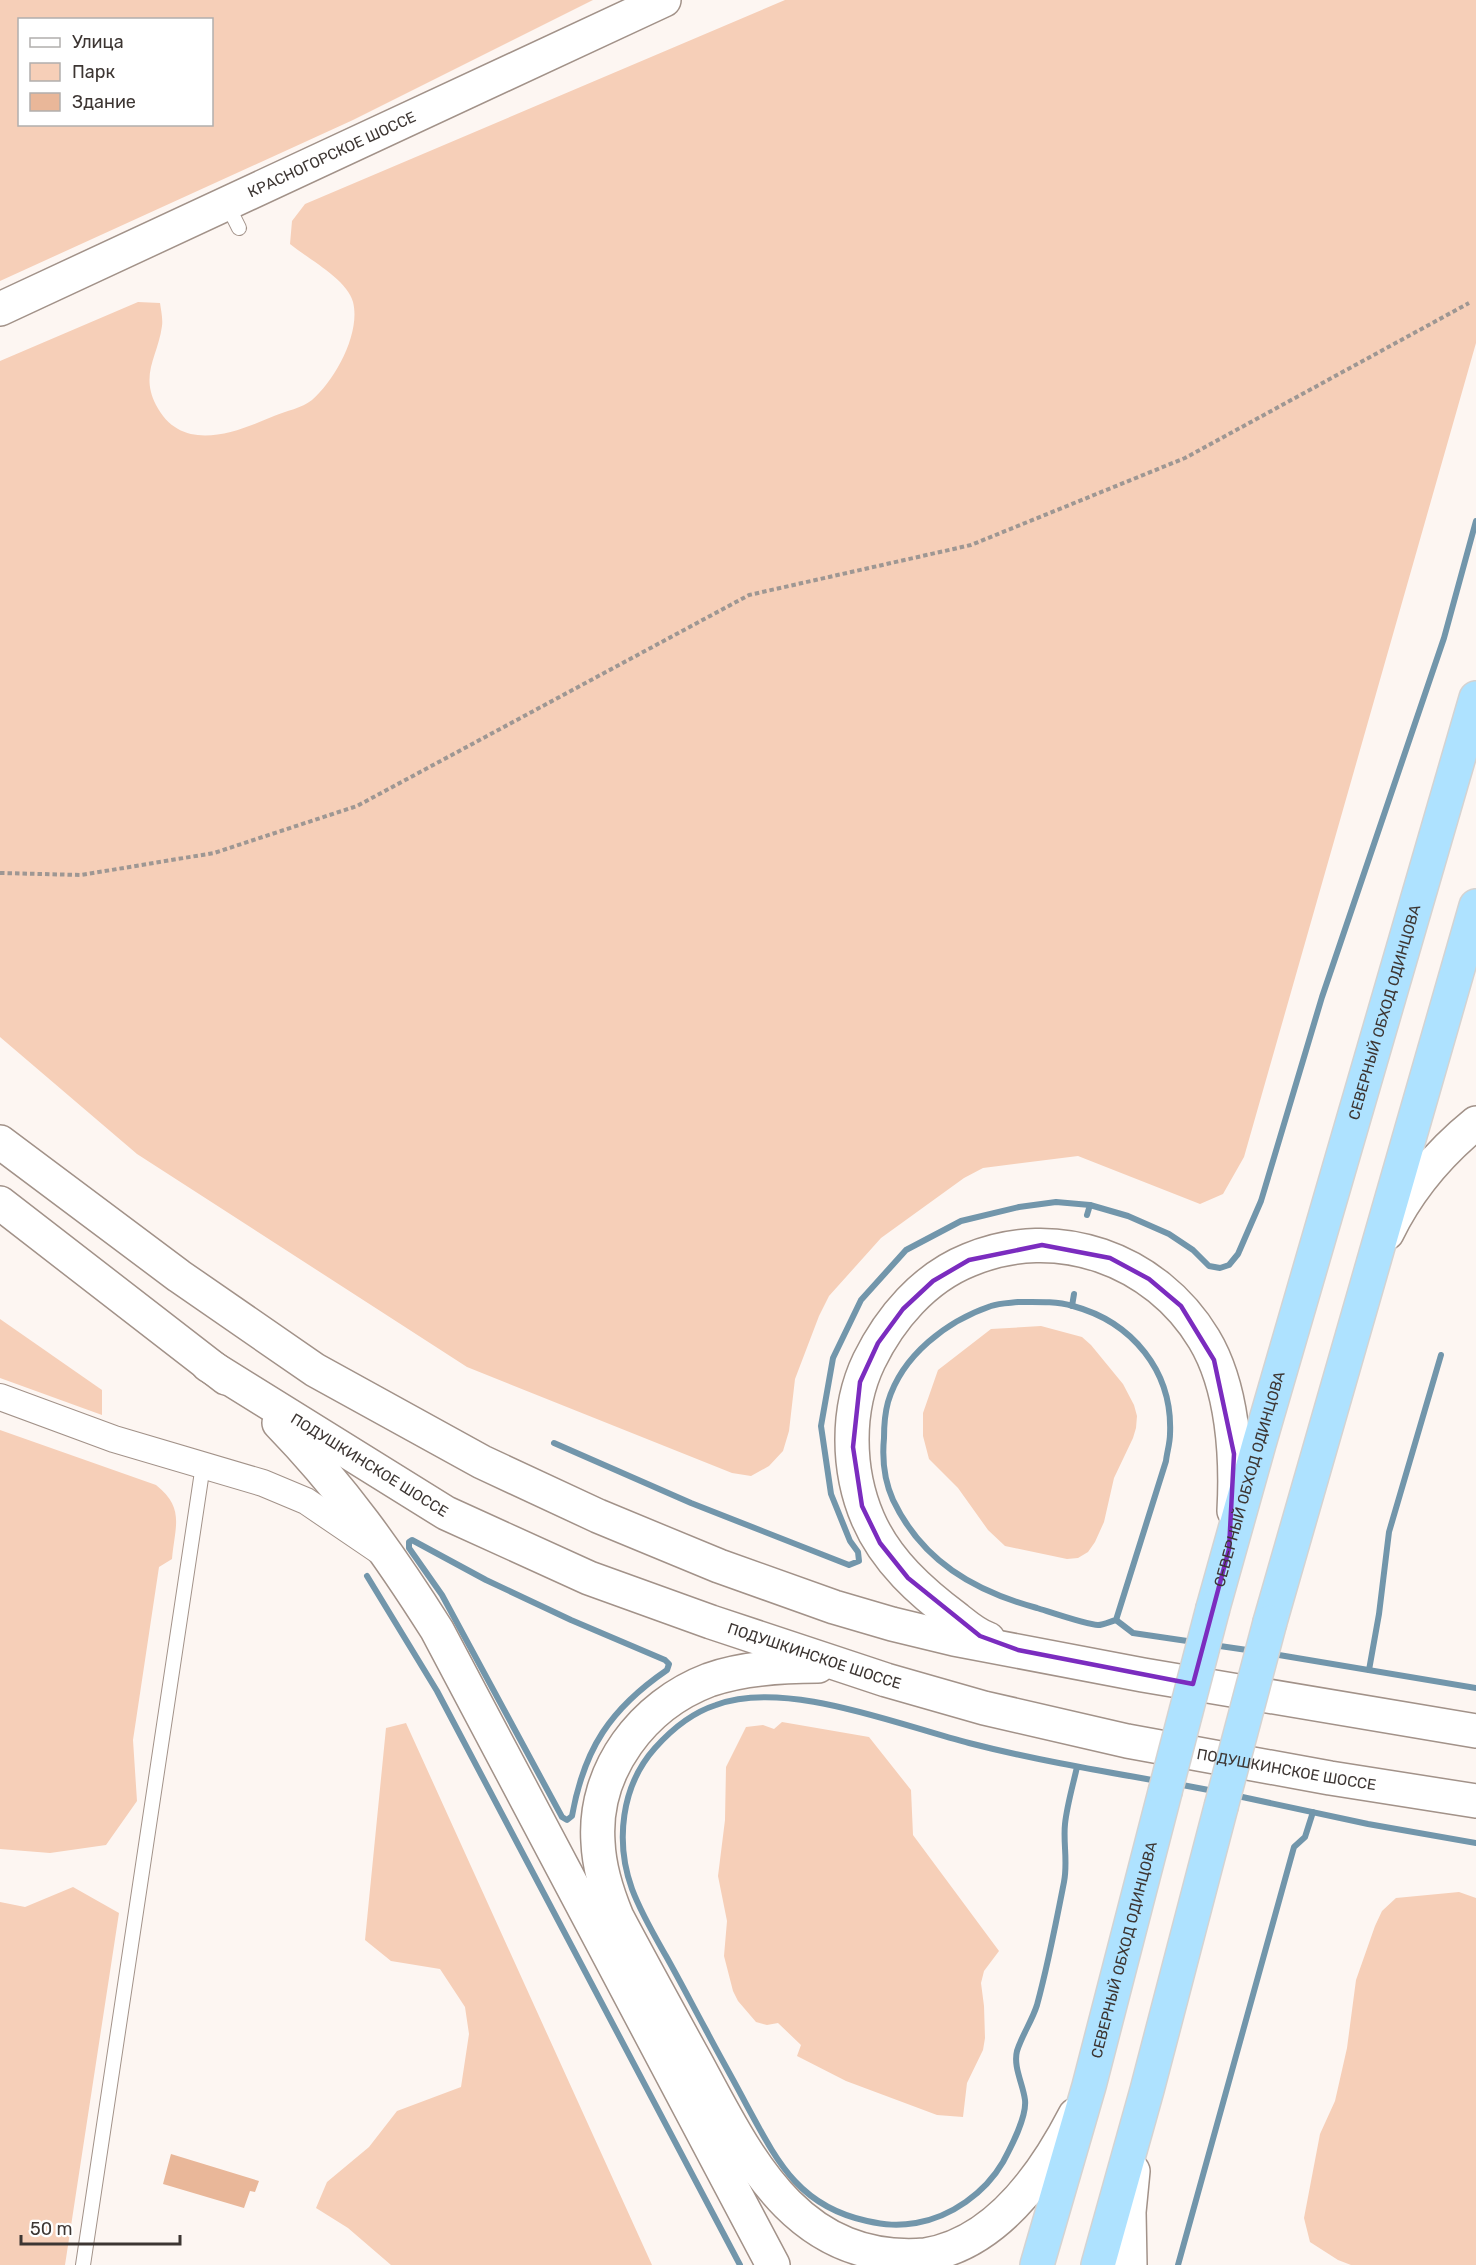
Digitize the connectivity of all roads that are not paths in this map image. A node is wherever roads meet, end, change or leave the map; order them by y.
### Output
1 (664, 0) edge
2 (0, 309) edge
3 (1476, 698) edge
4 (1476, 906) edge
5 (1476, 1123) edge
6 (0, 1142) edge
7 (0, 1203) edge
8 (1370, 1270) junction
9 (208, 1365) junction
10 (0, 1397) edge
11 (203, 1465) junction
12 (1229, 1549) junction
13 (392, 1559) junction
14 (1018, 1650) junction
15 (886, 1680) junction
16 (1476, 1731) edge
17 (1476, 1801) edge
18 (1089, 2086) junction
19 (1147, 2090) junction
20 (83, 2265) edge
21 (773, 2265) edge
22 (1037, 2265) edge
23 (1098, 2265) edge
24 (1130, 2265) edge

1 - 2 main road, КРАСНОГОРСКОЕ ШОССЕ
3 - 12 highway, СЕВЕРНЫЙ ОБХОД ОДИНЦОВА
4 - 8 highway
5 - 8 main road
6 - 14 main road
7 - 9 main road
8 - 19 highway, bridge
9 - 13 main road
9 - 15 main road, ПОДУШКИНСКОЕ ШОССЕ
10 - 11 street
11 - 13 street
11 - 20 lane
12 - 14 main road
12 - 18 highway, СЕВЕРНЫЙ ОБХОД ОДИНЦОВА, bridge
13 - 21 main road
14 - 16 main road
15 - 17 main road, ПОДУШКИНСКОЕ ШОССЕ
15 - 18 main road
18 - 22 highway, СЕВЕРНЫЙ ОБХОД ОДИНЦОВА
19 - 23 highway
19 - 24 main road

